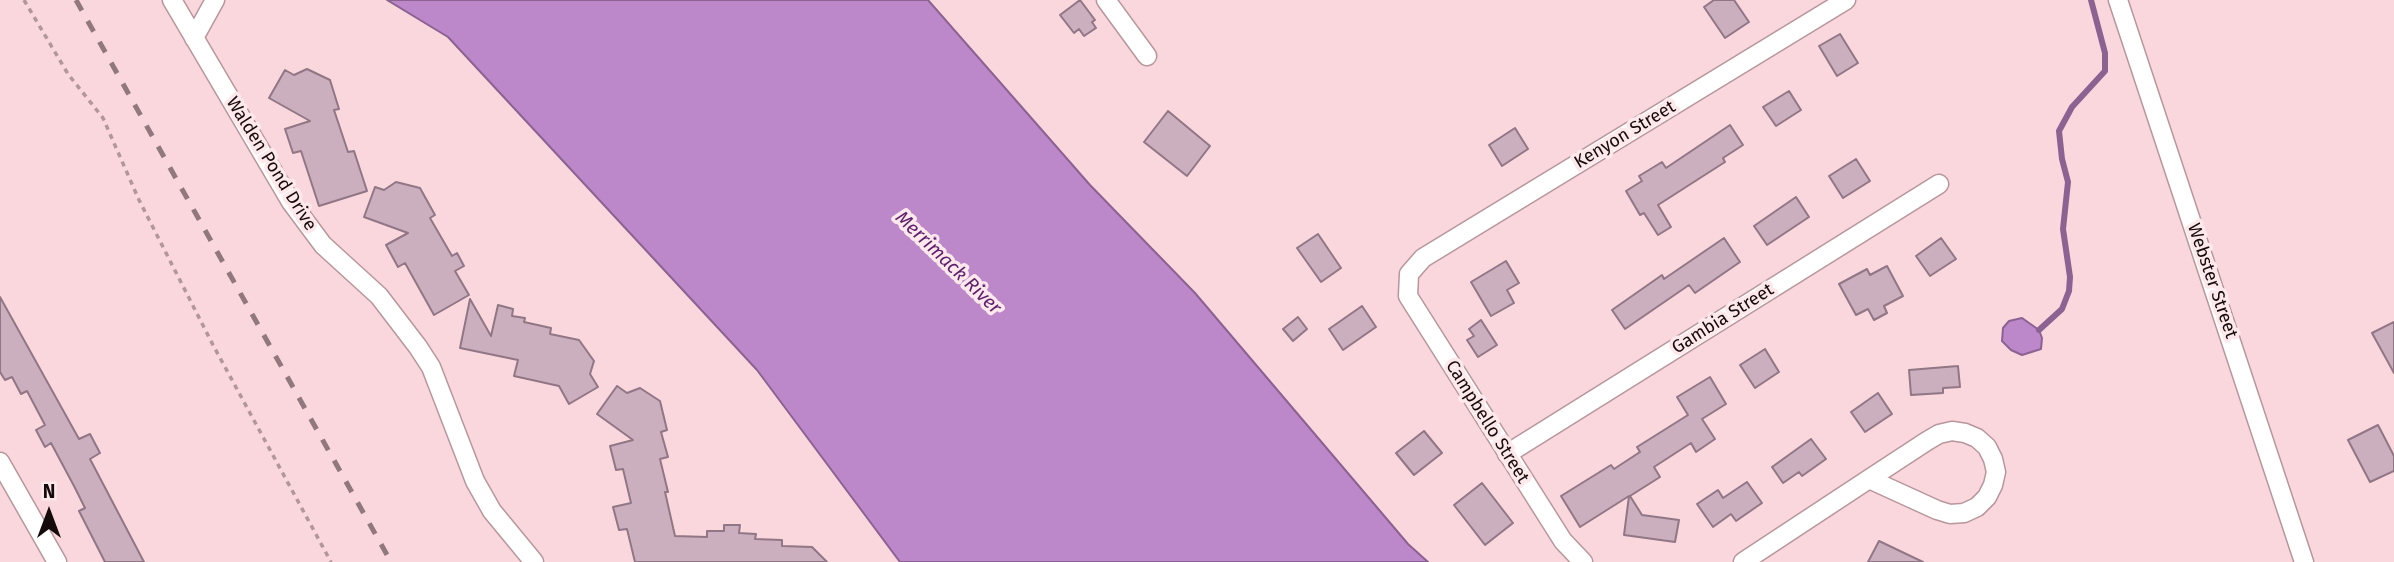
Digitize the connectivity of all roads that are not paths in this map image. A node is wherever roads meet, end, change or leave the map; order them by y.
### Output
1 (172, 0) edge
2 (215, 0) edge
3 (1106, 0) edge
4 (1846, 0) edge
5 (2118, 0) edge
6 (194, 38) junction
7 (1147, 55) dead end
8 (1939, 184) dead end
9 (1409, 274) joint
10 (1507, 454) junction
11 (0, 462) edge
12 (1869, 479) junction
13 (57, 562) edge
14 (534, 562) edge
15 (1583, 562) edge
16 (1743, 562) edge
17 (2304, 562) edge

1 - 6 street, Walden Pond Drive
2 - 6 street
3 - 7 street
4 - 9 street, Kenyon Street
5 - 17 street, Webster Street
6 - 14 street, Walden Pond Drive
8 - 10 street, Gambia Street
9 - 10 street, Campbello Street
10 - 15 street, Campbello Street
11 - 13 street
12 - 12 street
12 - 16 street

